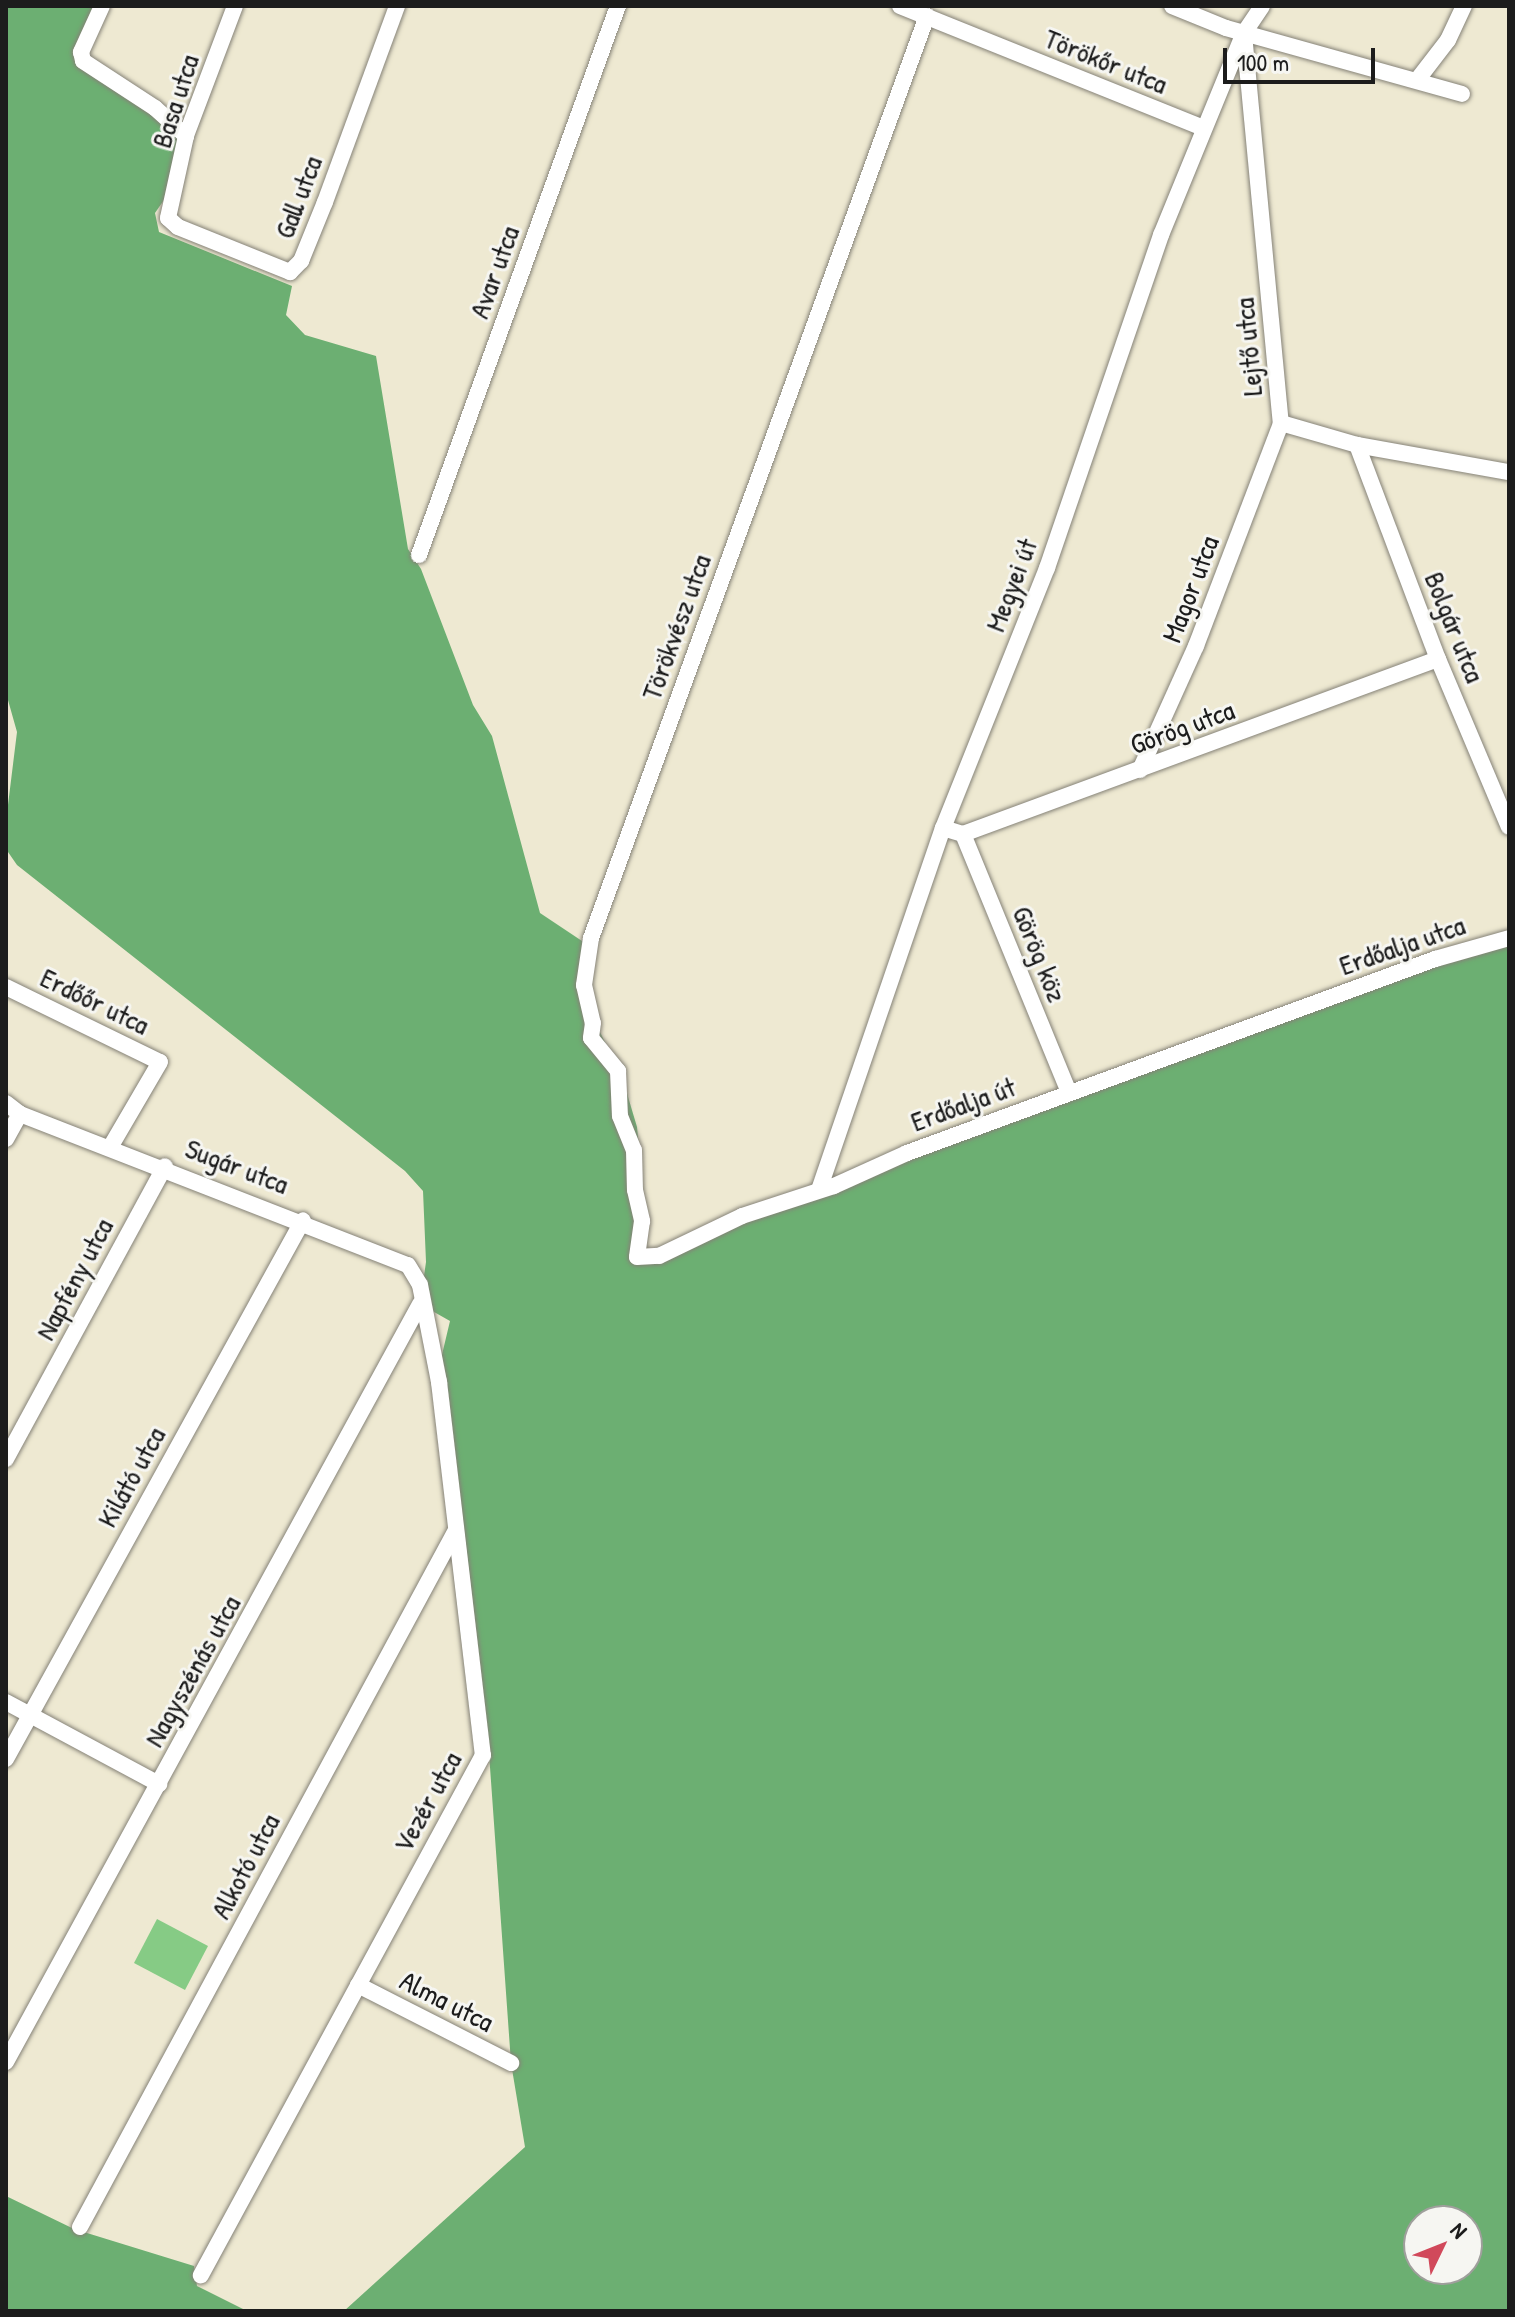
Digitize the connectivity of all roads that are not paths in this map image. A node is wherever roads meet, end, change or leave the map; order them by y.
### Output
1 (102, 6) edge
2 (235, 6) edge
3 (397, 6) edge
4 (618, 6) edge
5 (900, 6) edge
6 (1172, 6) edge
7 (1262, 6) edge
8 (1464, 6) edge
9 (927, 16) junction
10 (1244, 33) junction
11 (1418, 79) junction
12 (1462, 94) dead end
13 (1203, 128) junction
14 (186, 136) junction
15 (168, 213) joint
16 (1281, 423) junction
17 (1357, 445) junction
18 (1509, 472) edge
19 (419, 555) dead end
20 (1438, 659) junction
21 (1140, 770) junction
22 (1509, 827) edge
23 (943, 828) junction
24 (963, 834) junction
25 (1509, 938) edge
26 (6, 987) edge
27 (1312, 1004) joint
28 (1069, 1093) junction
29 (6, 1103) edge
30 (20, 1114) junction
31 (6, 1139) edge
32 (111, 1146) junction
33 (165, 1166) junction
34 (820, 1187) junction
35 (303, 1220) junction
36 (637, 1257) joint
37 (420, 1304) junction
38 (6, 1459) edge
39 (456, 1530) junction
40 (6, 1702) edge
41 (30, 1715) junction
42 (6, 1759) edge
43 (159, 1784) junction
44 (358, 1985) junction
45 (6, 2062) edge
46 (511, 2063) dead end
47 (80, 2227) dead end
48 (201, 2275) dead end

1 - 14 street
2 - 14 street, Basa utca
3 - 15 street, Gall utca
4 - 19 street, Avar utca
5 - 9 street, Törökőr utca
6 - 10 street
7 - 10 street, Megyei út
8 - 11 street
9 - 13 street, Törökőr utca
9 - 36 street, Törökvész utca
10 - 11 street
10 - 13 street, Megyei út
10 - 16 street, Lejtő utca
11 - 12 street
13 - 23 street, Megyei út
14 - 15 street, Basa utca
16 - 17 street, Lejtő utca
16 - 21 street, Magor utca
17 - 18 street, Lejtő utca
17 - 20 street, Bolgár utca
20 - 21 street, Görög utca
20 - 22 street, Bolgár utca
21 - 24 street, Görög utca
23 - 24 street
23 - 34 street, Megyei út
24 - 28 street, Görög köz
25 - 27 street, Erdőalja utca
26 - 32 street, Erdőőr utca
27 - 28 street, Erdőalja út
28 - 34 street, Erdőalja út
29 - 30 street, Sugár utca
30 - 31 street
30 - 32 street, Sugár utca
32 - 33 street, Sugár utca
33 - 35 street, Sugár utca
33 - 38 street, Napfény utca
34 - 36 street, Erdőalja út
35 - 37 street, Sugár utca
35 - 41 street, Kilátó utca
37 - 39 street, Vezér utca
37 - 43 street, Nagyszénás utca
39 - 44 street, Vezér utca
39 - 47 street, Alkotó utca
40 - 41 street
41 - 42 street, Kilátó utca
41 - 43 street
43 - 45 street, Nagyszénás utca
44 - 46 street, Alma utca
44 - 48 street, Vezér utca

